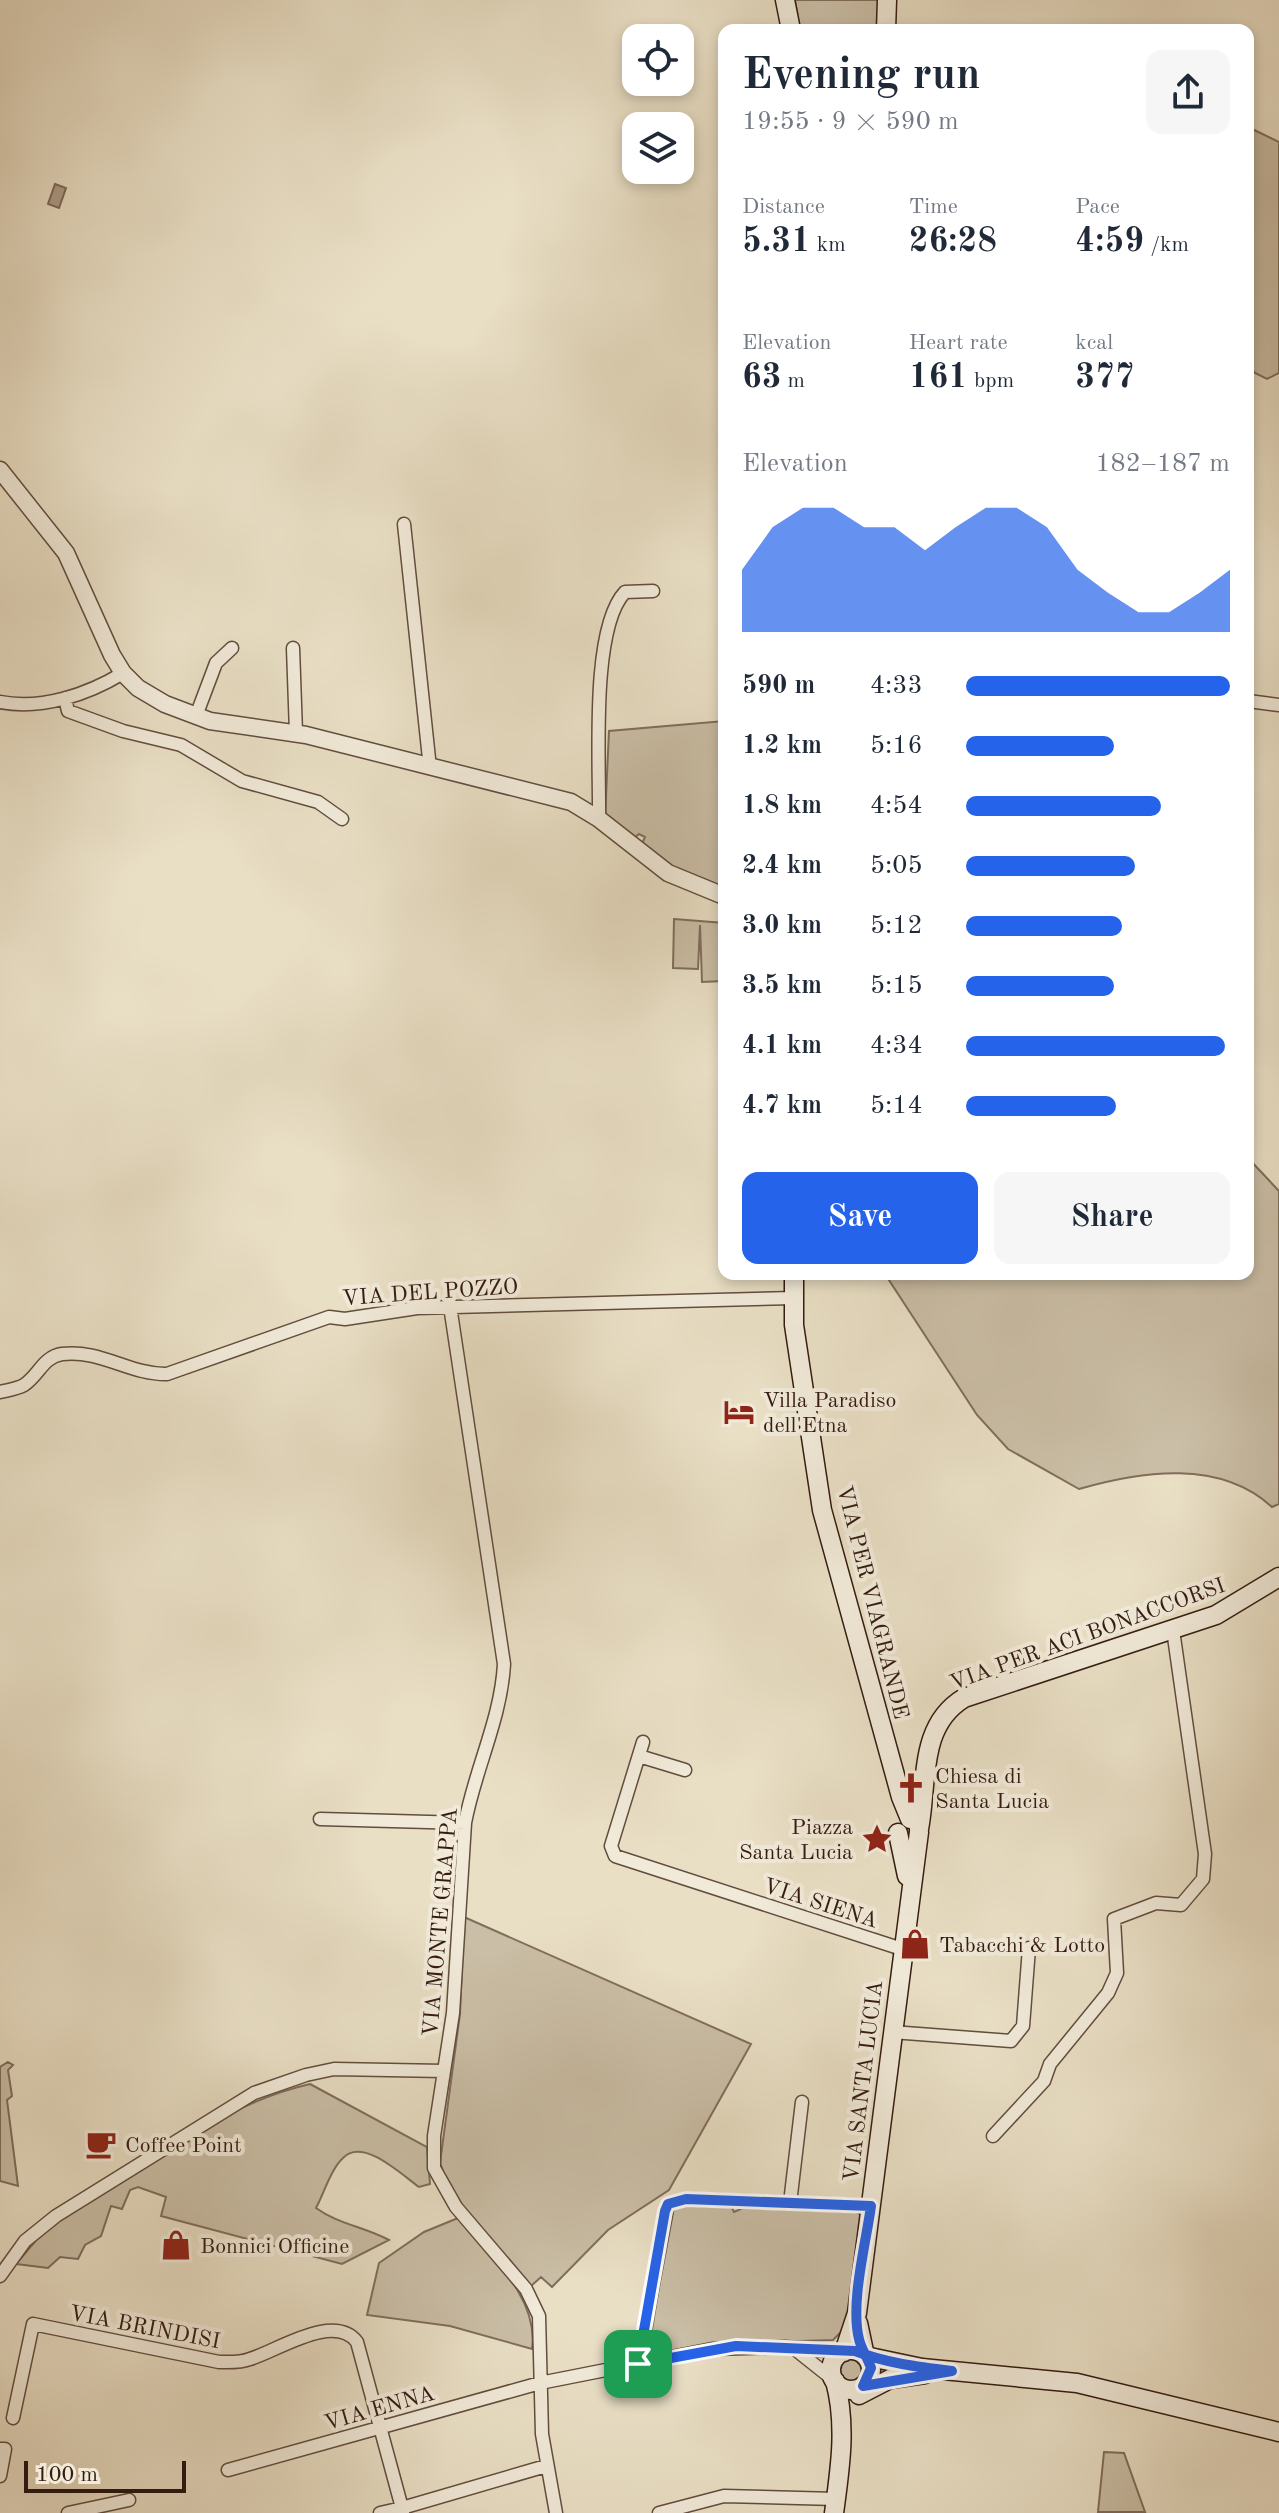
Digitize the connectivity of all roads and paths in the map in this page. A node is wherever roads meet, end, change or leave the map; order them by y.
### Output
1 (785, 0) edge
2 (887, 0) edge
3 (790, 24) edge
4 (886, 24) edge
5 (0, 470) edge
6 (404, 524) dead end
7 (653, 591) dead end
8 (232, 648) dead end
9 (293, 648) dead end
10 (123, 673) junction
11 (65, 698) junction
12 (0, 702) edge
13 (1254, 702) edge
14 (1279, 705) edge
15 (196, 716) junction
16 (296, 733) junction
17 (430, 768) junction
18 (342, 819) dead end
19 (599, 819) junction
20 (718, 894) edge
21 (794, 1280) edge
22 (793, 1298) junction
23 (450, 1306) junction
24 (0, 1392) edge
25 (1279, 1577) edge
26 (1173, 1630) junction
27 (643, 1742) dead end
28 (639, 1756) junction
29 (685, 1770) dead end
30 (320, 1819) dead end
31 (465, 1823) junction
32 (910, 1826) junction
33 (1029, 1948) dead end
34 (902, 1949) junction
35 (892, 2032) junction
36 (444, 2071) junction
37 (802, 2102) dead end
38 (993, 2136) dead end
39 (790, 2203) junction
40 (871, 2206) junction
41 (0, 2276) edge
42 (857, 2313) junction
43 (785, 2347) junction
44 (844, 2352) junction
45 (865, 2356) junction
46 (638, 2364) junction
47 (952, 2371) junction
48 (835, 2381) junction
49 (540, 2383) junction
50 (866, 2389) junction
51 (13, 2418) dead end
52 (381, 2427) junction
53 (1279, 2432) edge
54 (842, 2434) junction
55 (0, 2449) edge
56 (546, 2466) junction
57 (228, 2470) dead end
58 (0, 2476) edge
59 (129, 2500) dead end
60 (835, 2506) edge
61 (402, 2510) edge
62 (68, 2513) edge
63 (380, 2513) edge
64 (556, 2513) edge
65 (659, 2513) edge

1 - 3 main road
2 - 4 main road
5 - 10 street
6 - 17 street
7 - 19 street
8 - 15 street
9 - 16 street
10 - 11 street
10 - 15 street
11 - 12 street
11 - 18 street
13 - 14 street
15 - 16 street
16 - 17 street
17 - 19 street
19 - 20 street
21 - 22 main road, VIA PER VIAGRANDE
22 - 23 street, VIA DEL POZZO
22 - 32 main road, VIA PER VIAGRANDE
23 - 24 street, VIA DEL POZZO
23 - 31 street, VIA MONTE GRAPPA
25 - 26 main road, VIA PER ACI BONACCORSI
26 - 32 main road, VIA PER ACI BONACCORSI
26 - 38 street
27 - 28 street, VIA SIENA
28 - 29 street
28 - 34 street, VIA SIENA
30 - 31 street
31 - 36 street, VIA MONTE GRAPPA
32 - 34 main road, VIA SANTA LUCIA
33 - 35 street
34 - 35 main road, VIA SANTA LUCIA
35 - 40 main road, VIA SANTA LUCIA
36 - 41 street
36 - 49 street, VIA MONTE GRAPPA
37 - 39 street
39 - 40 street
39 - 46 street
40 - 42 main road, VIA SANTA LUCIA
42 - 44 main road
42 - 45 main road
43 - 44 street, VIA ENNA
43 - 46 street, VIA ENNA
43 - 48 street
44 - 45 main road
44 - 48 main road
45 - 47 main road
45 - 50 main road
46 - 49 street, VIA ENNA
47 - 50 main road
47 - 53 main road
48 - 50 main road
48 - 54 main road
49 - 52 street, VIA ENNA
49 - 56 street, VIA MONTE GRAPPA
50 - 54 main road
51 - 52 street, VIA BRINDISI
52 - 57 street, VIA ENNA
52 - 61 street, VIA BRINDISI
54 - 60 main road
55 - 58 street
56 - 61 street
56 - 64 street, VIA MONTE GRAPPA
59 - 62 street
60 - 65 street
61 - 63 street

